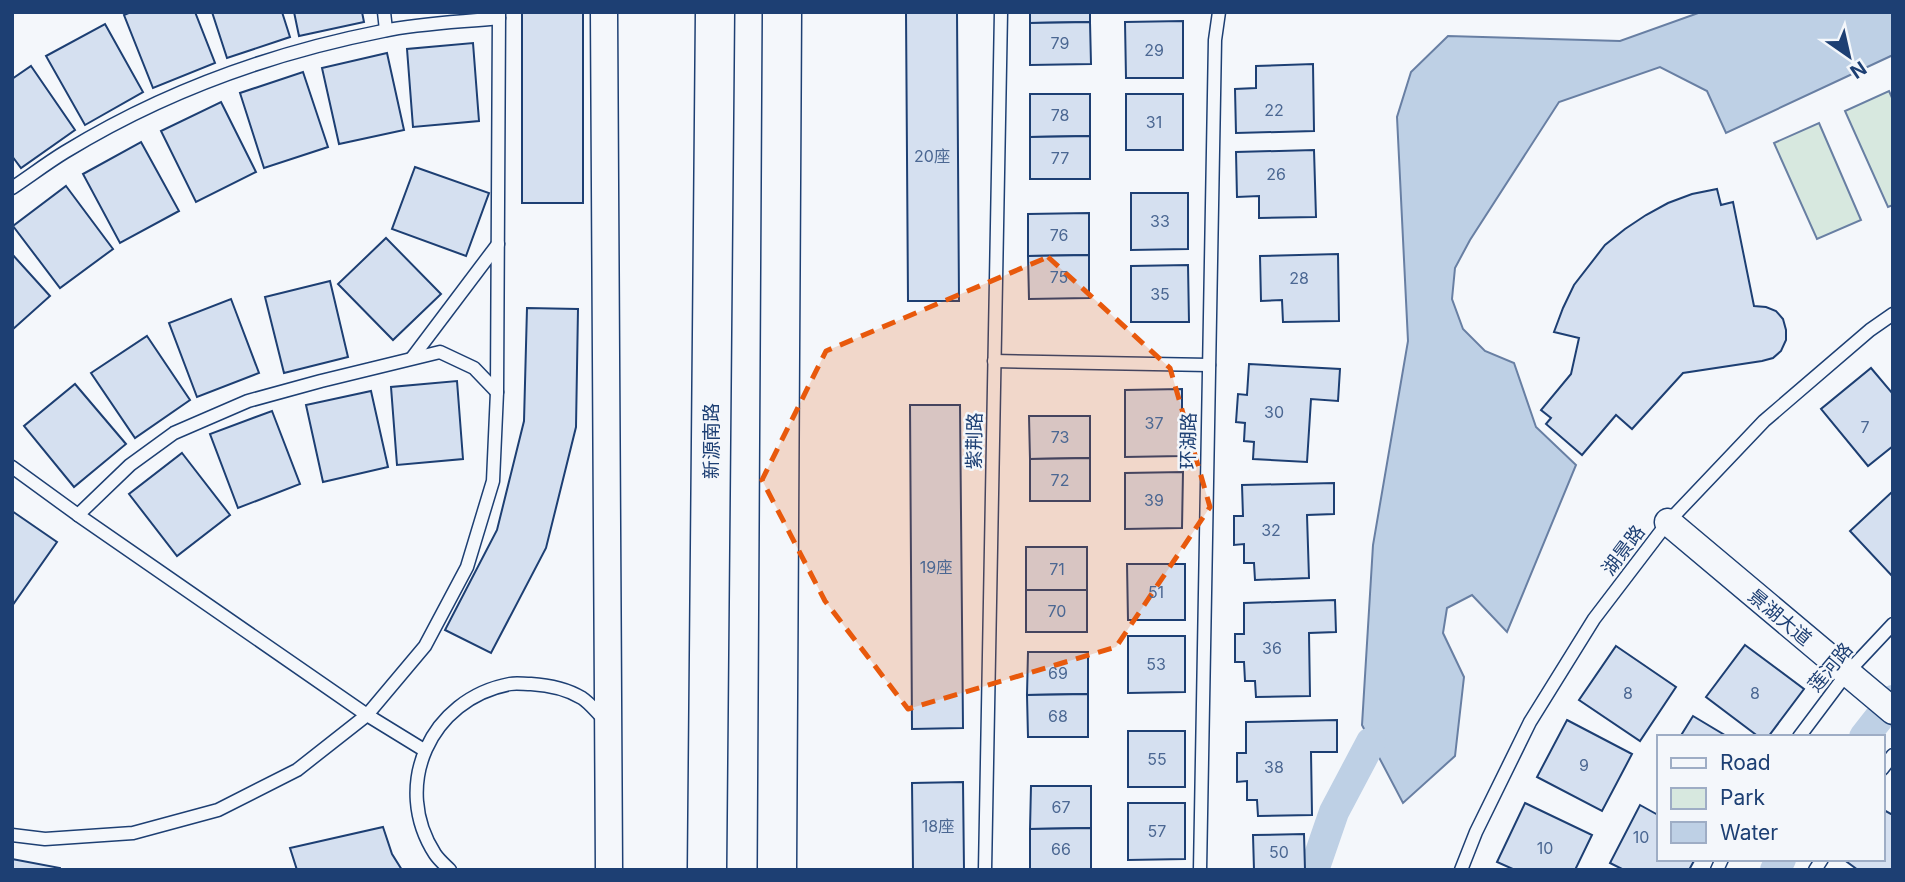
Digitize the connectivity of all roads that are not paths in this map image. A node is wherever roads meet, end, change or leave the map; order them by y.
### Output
1 (384, 12) edge
2 (604, 12) edge
3 (715, 12) edge
4 (782, 12) edge
5 (1001, 12) edge
6 (1219, 12) edge
7 (499, 15) edge
8 (386, 30) junction
9 (12, 188) edge
10 (498, 244) junction
11 (1893, 314) edge
12 (412, 358) junction
13 (995, 361) junction
14 (1209, 365) junction
15 (497, 391) junction
16 (12, 467) edge
17 (78, 515) junction
18 (1668, 522) junction
19 (1893, 624) edge
20 (1847, 673) junction
21 (1893, 711) edge
22 (366, 715) junction
23 (608, 724) junction
24 (1800, 735) edge
25 (424, 750) junction
26 (12, 835) edge
27 (450, 870) edge
28 (609, 870) edge
29 (707, 870) edge
30 (777, 870) edge
31 (985, 870) edge
32 (1200, 870) edge
33 (1461, 870) edge

1 - 8 lane
2 - 23 street
3 - 29 main road, 新源南路
4 - 30 main road
5 - 13 lane, 紫荆路
6 - 14 lane, 环湖路
7 - 8 lane
7 - 10 lane
8 - 9 lane
10 - 12 lane
10 - 15 lane
11 - 18 lane, 湖景路
12 - 15 lane
12 - 17 lane
13 - 14 lane
13 - 31 lane, 紫荆路
14 - 32 lane, 环湖路
15 - 22 lane
16 - 17 lane
17 - 22 lane
18 - 20 street, 景湖大道
18 - 33 lane, 湖景路
19 - 20 lane, 莲河路
20 - 21 street, 景湖大道
20 - 24 lane, 莲河路
22 - 25 lane
22 - 26 lane
23 - 25 lane
23 - 28 street
25 - 27 lane

